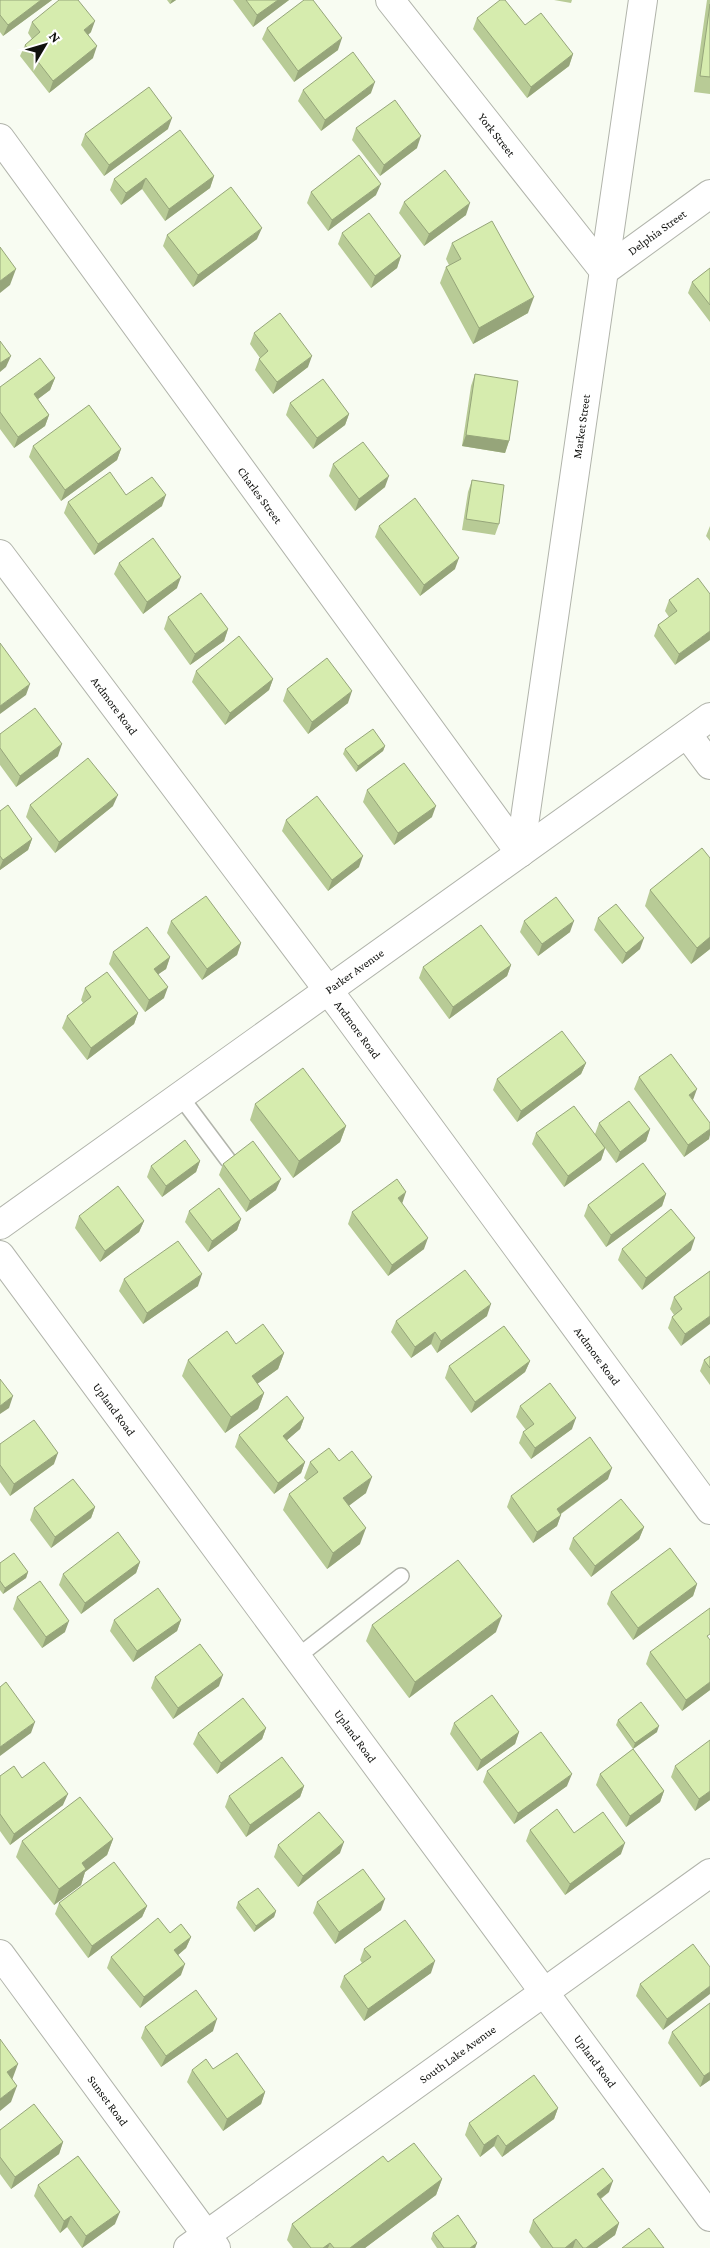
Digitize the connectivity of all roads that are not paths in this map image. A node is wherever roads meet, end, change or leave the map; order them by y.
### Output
1 (390, 0) edge
2 (643, 0) edge
3 (0, 138) edge
4 (710, 194) edge
5 (604, 271) junction
6 (0, 554) edge
7 (710, 717) edge
8 (687, 734) junction
9 (710, 765) edge
10 (520, 853) junction
11 (328, 990) junction
12 (180, 1096) junction
13 (228, 1160) edge
14 (0, 1225) edge
15 (0, 1255) edge
16 (710, 1510) edge
17 (401, 1576) dead end
18 (297, 1657) junction
19 (710, 1873) edge
20 (0, 1954) edge
21 (544, 1992) junction
22 (710, 2217) edge
23 (204, 2244) edge

1 - 5 street, York Street
2 - 5 street, Market Street
3 - 10 street, Charles Street
4 - 5 street, Delphia Street
5 - 10 street, Market Street
6 - 11 street, Ardmore Road
7 - 8 street, Parker Avenue
8 - 9 street
8 - 10 street, Parker Avenue
10 - 11 street, Parker Avenue
11 - 12 street, Parker Avenue
11 - 16 street, Ardmore Road
12 - 13 lane
12 - 14 street, Parker Avenue
15 - 18 street, Upland Road
17 - 18 lane
18 - 21 street, Upland Road
19 - 21 street, South Lake Avenue
20 - 23 street, Sunset Road
21 - 22 street, Upland Road
21 - 23 street, South Lake Avenue

